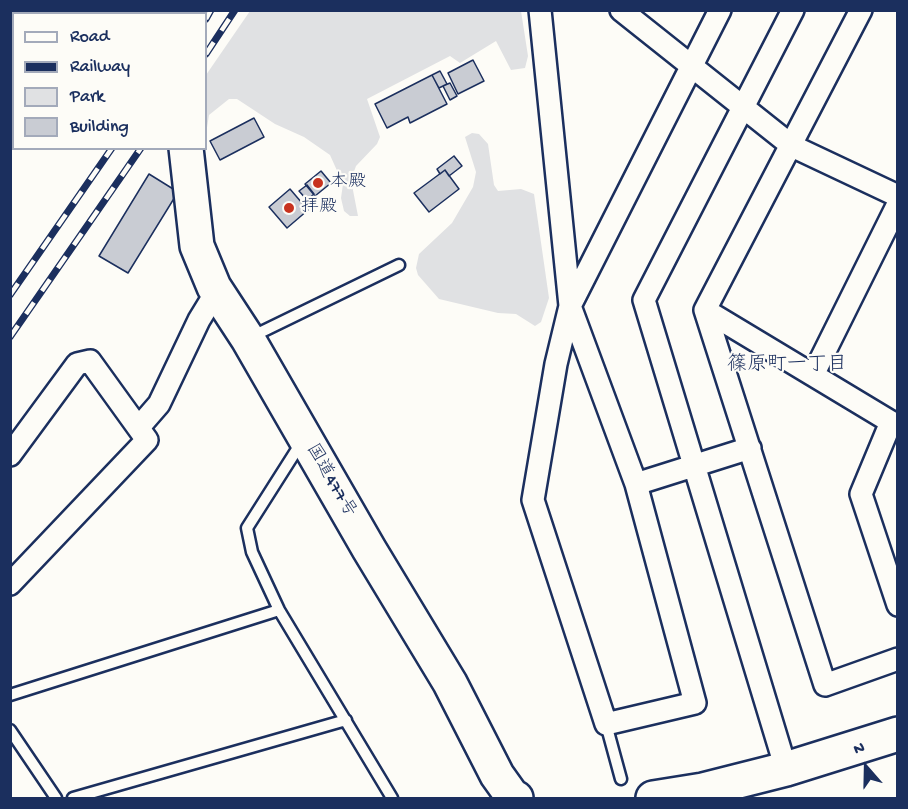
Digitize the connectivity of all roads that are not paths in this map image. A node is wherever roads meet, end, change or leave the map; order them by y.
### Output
1 (621, 10) edge
2 (720, 10) edge
3 (793, 10) edge
4 (861, 10) edge
5 (546, 11) edge
6 (691, 67) junction
7 (743, 107) junction
8 (792, 146) junction
9 (186, 150) edge
10 (897, 196) edge
11 (897, 204) edge
12 (399, 266) dead end
13 (219, 295) junction
14 (570, 306) junction
15 (705, 310) junction
16 (248, 339) junction
17 (813, 375) junction
18 (894, 423) edge
19 (139, 426) junction
20 (304, 437) junction
21 (750, 448) junction
22 (10, 455) edge
23 (693, 466) junction
24 (636, 484) junction
25 (10, 584) edge
26 (897, 605) edge
27 (279, 610) junction
28 (897, 659) edge
29 (10, 695) edge
30 (346, 720) junction
31 (606, 724) junction
32 (10, 730) edge
33 (897, 734) edge
34 (786, 769) junction
35 (621, 778) dead end
36 (56, 798) edge
37 (74, 798) edge
38 (392, 798) edge
39 (513, 798) edge
40 (653, 798) edge

1 - 6 street
2 - 6 street
3 - 7 street
4 - 8 street
5 - 14 street
6 - 7 street
6 - 14 street
7 - 8 street
7 - 23 street
8 - 10 street
8 - 15 street
9 - 13 main road, 国道477号
11 - 17 street
12 - 16 lane
13 - 16 main road, 国道477号
13 - 19 street
14 - 24 street
14 - 31 street
15 - 17 street
15 - 21 street
16 - 20 main road, 国道477号
17 - 18 street
18 - 26 street
19 - 22 street
19 - 25 street
20 - 27 lane
20 - 39 main road, 国道477号
21 - 23 street
21 - 28 street
23 - 24 street
23 - 34 street
24 - 31 street
27 - 29 lane
27 - 30 lane
30 - 37 lane
30 - 38 lane
31 - 35 lane
32 - 36 lane
33 - 34 main road
34 - 40 main road

